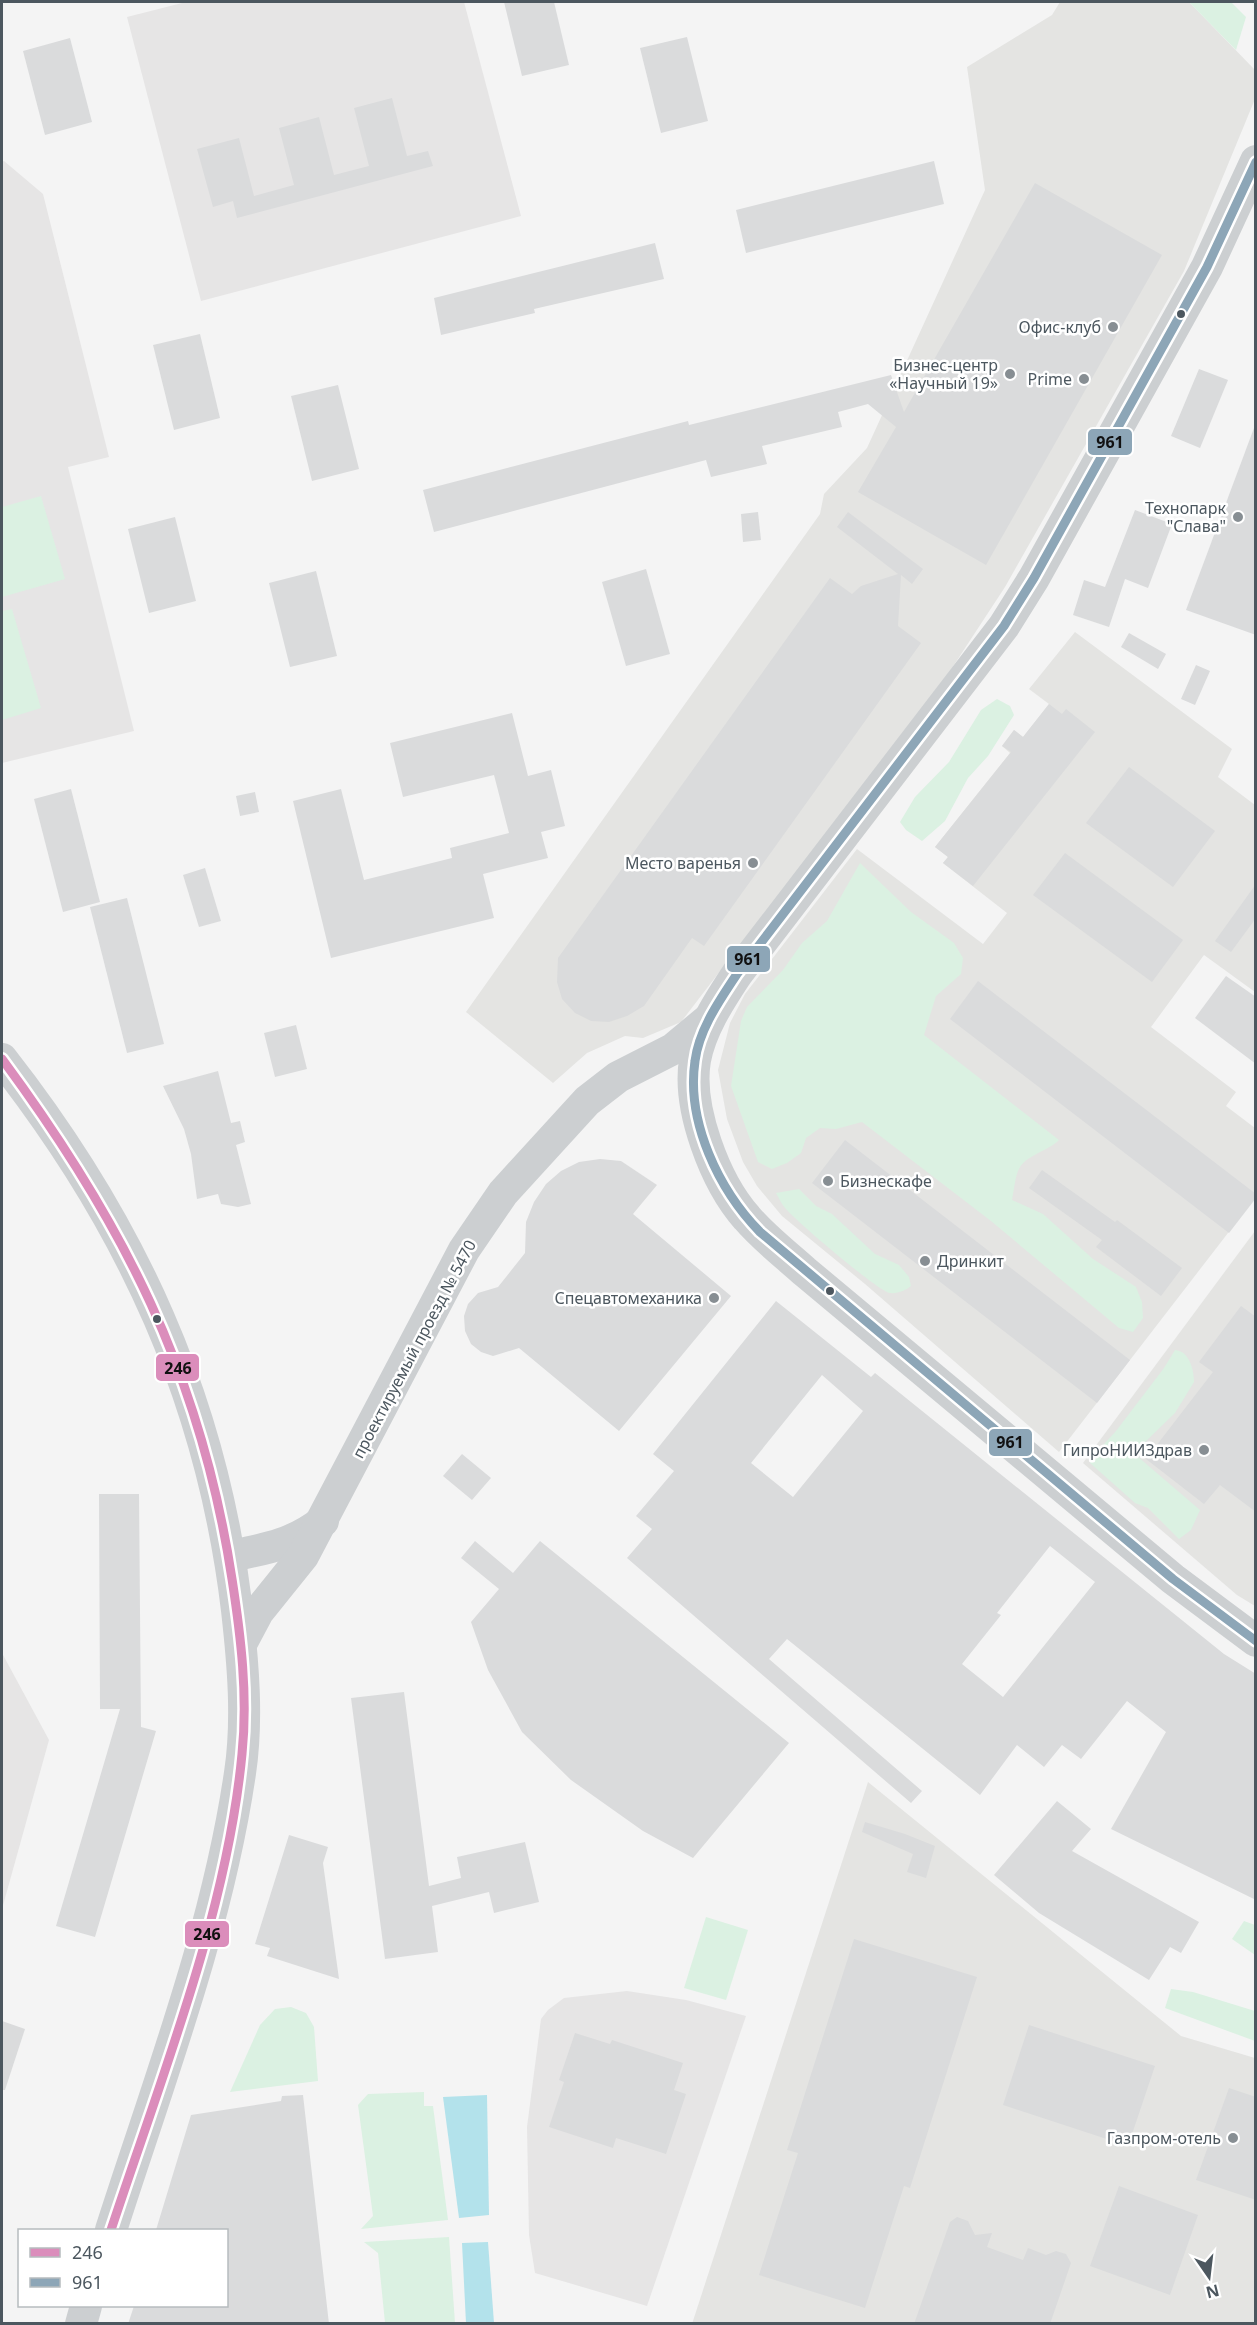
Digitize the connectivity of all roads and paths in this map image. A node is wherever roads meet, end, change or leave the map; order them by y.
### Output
1 (1256, 161) edge
2 (709, 1019) junction
3 (2, 1059) edge
4 (646, 1064) junction
5 (695, 1088) junction
6 (324, 1521) junction
7 (231, 1556) junction
8 (1256, 1641) edge
9 (241, 1644) junction
10 (111, 2229) edge
11 (86, 2307) edge
12 (81, 2324) edge

1 - 2 street
2 - 4 street, проектируемый проезд № 5470
2 - 5 street
3 - 7 street
4 - 5 street
4 - 6 street, проектируемый проезд № 5470
5 - 8 street
6 - 7 street, проектируемый проезд № 5470
6 - 9 street, проектируемый проезд № 5470
7 - 9 street
9 - 10 street
11 - 12 street

